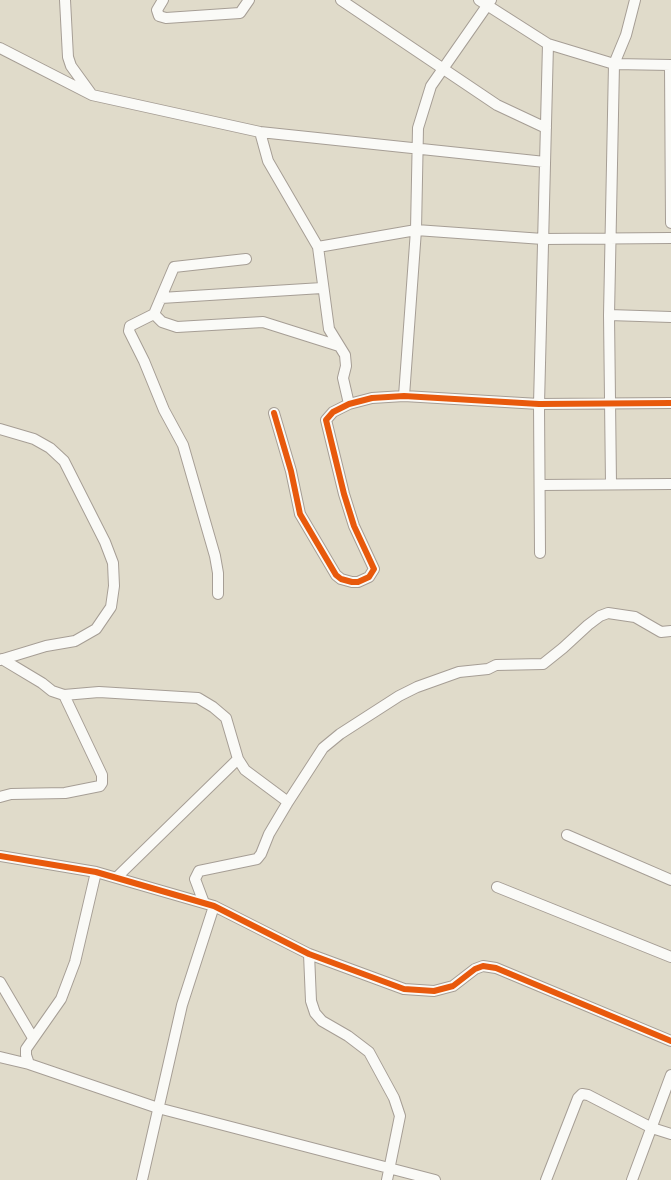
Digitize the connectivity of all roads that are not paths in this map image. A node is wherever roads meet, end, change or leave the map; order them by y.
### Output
1 (65, 0) edge
2 (163, 0) edge
3 (249, 0) edge
4 (341, 0) edge
5 (635, 0) edge
6 (486, 2) edge
7 (548, 44) junction
8 (0, 48) edge
9 (614, 64) junction
10 (670, 66) edge
11 (444, 68) junction
12 (92, 95) junction
13 (546, 128) junction
14 (260, 132) junction
15 (416, 149) junction
16 (545, 162) junction
17 (671, 223) edge
18 (416, 230) junction
19 (671, 238) edge
20 (543, 239) junction
21 (610, 239) junction
22 (318, 247) junction
23 (246, 259) dead end
24 (322, 288) junction
25 (161, 298) junction
26 (154, 314) junction
27 (609, 315) junction
28 (671, 317) edge
29 (339, 346) junction
30 (404, 396) junction
31 (671, 403) edge
32 (349, 404) junction
33 (539, 404) junction
34 (609, 404) junction
35 (274, 414) dead end
36 (0, 429) edge
37 (540, 484) junction
38 (611, 484) junction
39 (671, 484) edge
40 (540, 553) dead end
41 (218, 594) dead end
42 (671, 631) edge
43 (1, 660) edge
44 (64, 695) junction
45 (238, 759) junction
46 (0, 797) edge
47 (288, 802) junction
48 (567, 835) dead end
49 (0, 856) edge
50 (96, 872) junction
51 (117, 877) junction
52 (671, 880) edge
53 (498, 887) dead end
54 (209, 905) junction
55 (309, 954) junction
56 (671, 957) edge
57 (0, 982) edge
58 (33, 1038) junction
59 (671, 1041) edge
60 (0, 1057) edge
61 (29, 1064) junction
62 (671, 1075) edge
63 (158, 1108) junction
64 (652, 1128) junction
65 (671, 1134) edge
66 (390, 1169) junction
67 (142, 1180) edge
68 (388, 1180) edge
69 (435, 1180) edge
70 (546, 1180) edge
71 (632, 1180) edge

1 - 12 street
2 - 3 street
4 - 11 street
5 - 9 street
6 - 7 street
6 - 11 street
7 - 9 street
7 - 13 street
8 - 12 street
9 - 10 street
9 - 21 street
10 - 17 street
11 - 13 street
11 - 15 street
12 - 14 street
13 - 16 street
14 - 15 street
14 - 22 street
15 - 16 street
15 - 18 street
16 - 20 street
18 - 20 street
18 - 22 street
18 - 30 street
19 - 21 street
20 - 21 street
20 - 33 street
21 - 27 street
22 - 24 street
23 - 25 street
24 - 25 street
24 - 29 street
25 - 26 street
26 - 29 street
26 - 41 street
27 - 28 street
27 - 34 street
29 - 32 street
30 - 32 street
30 - 33 street
31 - 34 street
32 - 35 street
33 - 34 street
33 - 37 street
34 - 38 street
36 - 43 street
37 - 38 street
37 - 40 street
38 - 39 street
42 - 47 street
43 - 44 street
44 - 45 street
44 - 46 street
45 - 47 street
45 - 51 street
47 - 54 street
48 - 52 street
49 - 50 street
50 - 51 street
50 - 58 street
51 - 54 street
53 - 56 street
54 - 55 street
54 - 63 street
55 - 59 street
55 - 66 street
57 - 58 street
58 - 61 street
60 - 61 street
61 - 63 street
62 - 64 street
63 - 66 street
63 - 67 street
64 - 65 street
64 - 70 street
64 - 71 street
66 - 68 street
66 - 69 street

